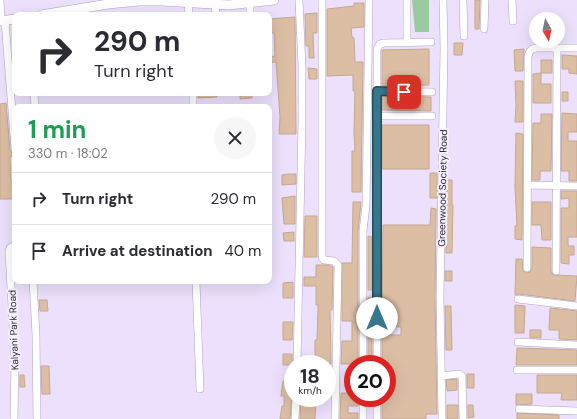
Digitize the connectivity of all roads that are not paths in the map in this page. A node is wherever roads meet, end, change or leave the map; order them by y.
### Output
1 (0, 0) edge
2 (151, 0) edge
3 (271, 0) edge
4 (299, 0) edge
5 (322, 0) edge
6 (369, 0) edge
7 (407, 0) edge
8 (443, 0) edge
9 (463, 0) edge
10 (484, 0) edge
11 (512, 0) edge
12 (205, 2) edge
13 (188, 3) junction
14 (250, 3) junction
15 (215, 4) junction
16 (59, 12) edge
17 (189, 12) edge
18 (216, 12) edge
19 (250, 12) edge
20 (12, 19) edge
21 (2, 21) edge
22 (513, 21) dead end
23 (484, 28) dead end
24 (464, 36) dead end
25 (431, 42) dead end
26 (408, 43) junction
27 (532, 48) edge
28 (557, 48) edge
29 (565, 48) edge
30 (577, 48) edge
31 (377, 91) junction
32 (432, 92) dead end
33 (377, 116) junction
34 (432, 116) dead end
35 (12, 120) edge
36 (528, 185) junction
37 (556, 186) junction
38 (577, 186) edge
39 (12, 247) edge
40 (527, 268) dead end
41 (556, 271) dead end
42 (33, 284) edge
43 (196, 284) edge
44 (518, 299) dead end
45 (577, 306) edge
46 (518, 342) dead end
47 (577, 345) edge
48 (297, 355) edge
49 (363, 355) edge
50 (377, 355) edge
51 (517, 370) dead end
52 (577, 370) edge
53 (441, 376) junction
54 (200, 389) dead end
55 (296, 407) edge
56 (363, 407) edge
57 (377, 407) edge
58 (519, 409) dead end
59 (577, 411) edge
60 (14, 419) edge
61 (37, 419) edge
62 (295, 419) edge
63 (335, 419) edge
64 (363, 419) edge
65 (377, 419) edge
66 (442, 419) edge
67 (463, 419) edge

1 - 21 street
2 - 13 main road
2 - 16 main road
3 - 14 main road
4 - 48 street
5 - 63 street
6 - 49 street
7 - 26 street
8 - 53 street, Greenwood Society Road
9 - 24 street
10 - 23 street
11 - 22 street
12 - 13 main road
12 - 15 main road
13 - 17 street
14 - 15 main road
14 - 19 street
15 - 18 street
20 - 21 main road
21 - 35 street
25 - 26 street
26 - 31 street
27 - 36 street
28 - 37 street
29 - 30 street
31 - 32 street
31 - 33 street
33 - 34 street
33 - 50 street
36 - 37 street
36 - 40 street
37 - 38 street
37 - 41 street
39 - 60 street, Kalyani Park Road
42 - 61 street
43 - 54 street
44 - 45 street
46 - 47 street
51 - 52 street
53 - 66 street, Greenwood Society Road
53 - 67 street
55 - 62 street
56 - 64 street
57 - 65 street
58 - 59 street

